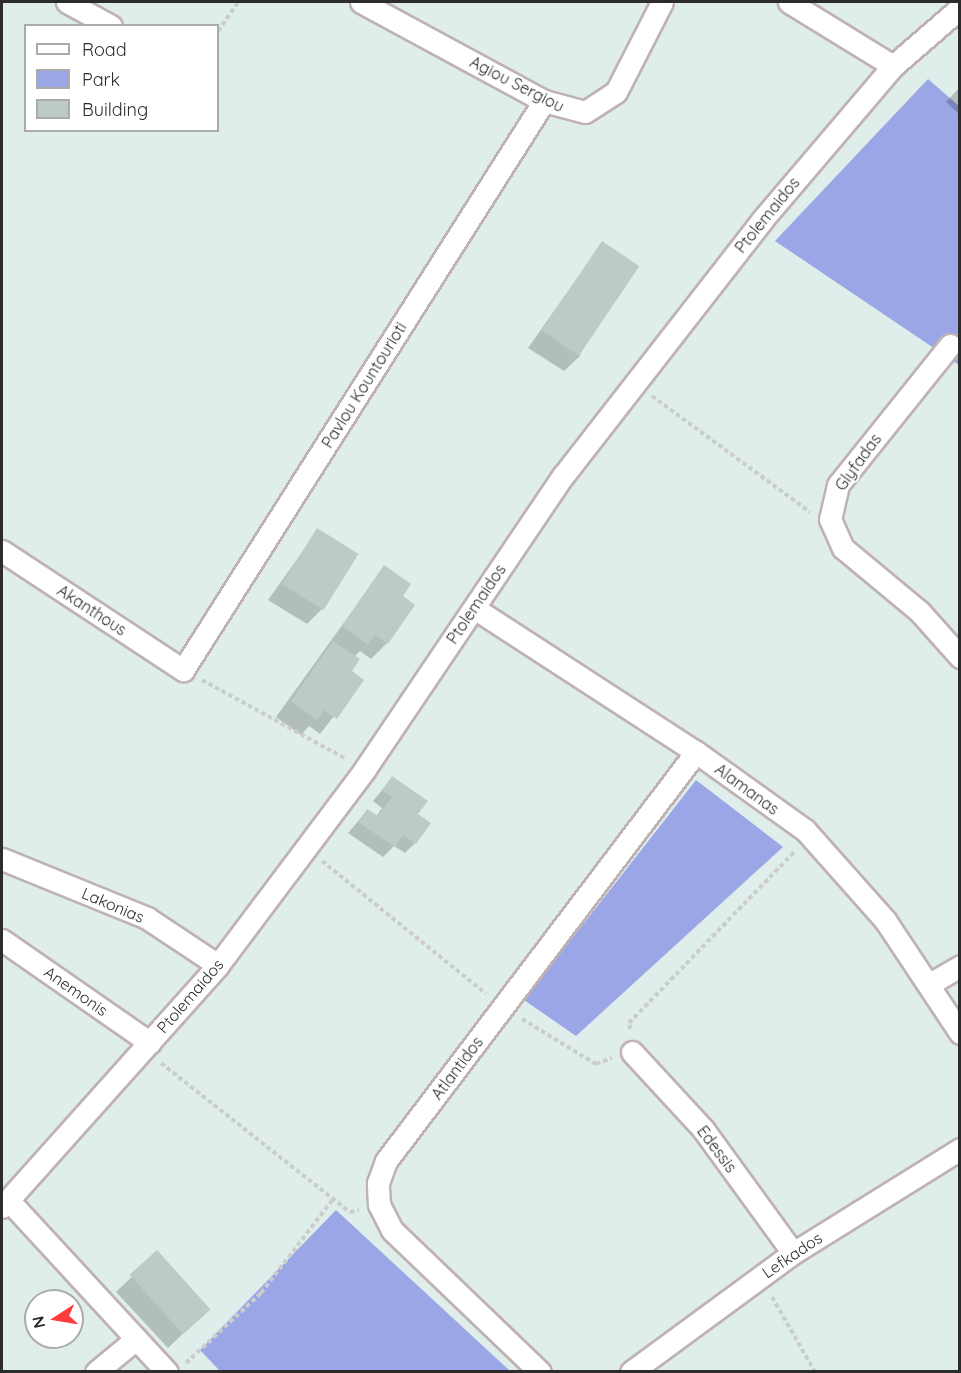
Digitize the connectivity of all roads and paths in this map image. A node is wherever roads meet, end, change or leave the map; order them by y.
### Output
1 (67, 2) edge
2 (238, 2) edge
3 (361, 2) edge
4 (662, 2) edge
5 (789, 2) edge
6 (960, 8) edge
7 (107, 24) edge
8 (219, 30) edge
9 (893, 66) junction
10 (544, 101) junction
11 (950, 345) dead end
12 (634, 384) junction
13 (830, 519) junction
14 (2, 551) edge
15 (474, 608) junction
16 (960, 657) edge
17 (183, 670) junction
18 (696, 752) junction
19 (365, 769) junction
20 (810, 836) junction
21 (306, 848) junction
22 (2, 859) edge
23 (2, 940) edge
24 (218, 965) junction
25 (960, 966) edge
26 (931, 983) junction
27 (502, 1007) junction
28 (960, 1033) edge
29 (147, 1046) junction
30 (632, 1052) junction
31 (960, 1149) edge
32 (333, 1199) junction
33 (6, 1205) edge
34 (379, 1205) junction
35 (793, 1253) junction
36 (760, 1277) junction
37 (136, 1339) junction
38 (96, 1371) edge
39 (167, 1371) edge
40 (178, 1371) edge
41 (540, 1371) edge
42 (631, 1371) edge
43 (815, 1371) edge

1 - 7 street
2 - 8 path
3 - 10 street, Agiou Sergiou
4 - 10 street, Agiou Sergiou
5 - 9 street
6 - 9 street, Ptolemaidos
9 - 12 street, Ptolemaidos
10 - 17 street, Pavlou Kountourioti
11 - 13 street, Glyfadas
12 - 13 path
12 - 15 street, Ptolemaidos
13 - 16 street
14 - 17 street, Akanthous
15 - 18 street, Alamanas
15 - 19 street, Ptolemaidos
17 - 19 path
18 - 20 street, Alamanas
18 - 27 street, Atlantidos
19 - 21 street, Ptolemaidos
20 - 26 street, Alamanas
20 - 30 path
21 - 24 street, Ptolemaidos
21 - 27 path
22 - 24 street, Lakonias
23 - 29 street, Anemonis
24 - 29 street, Ptolemaidos
25 - 26 street
26 - 28 street, Alamanas
27 - 30 path
27 - 34 street, Atlantidos
29 - 32 path
29 - 33 street, Ptolemaidos
30 - 35 street, Edessis
31 - 35 street, Lefkados
32 - 34 path
32 - 40 path
33 - 37 street
34 - 41 street
35 - 36 street, Lefkados
36 - 42 street, Lefkados
36 - 43 path
37 - 38 street
37 - 39 street

